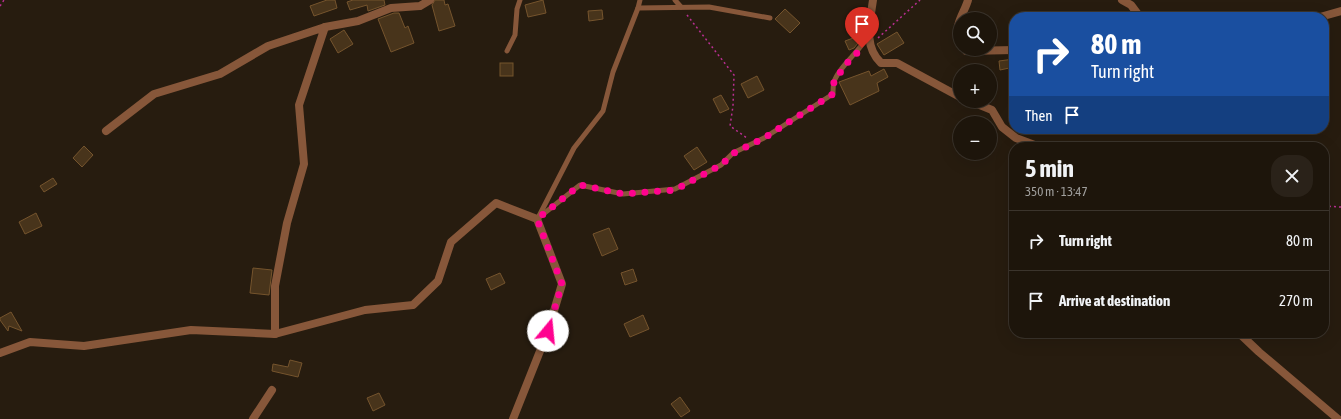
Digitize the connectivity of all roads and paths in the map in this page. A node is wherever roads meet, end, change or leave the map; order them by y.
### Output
1 (4, 0) edge
2 (430, 0) edge
3 (520, 0) edge
4 (640, 0) edge
5 (675, 0) edge
6 (873, 0) edge
7 (920, 0) edge
8 (968, 0) edge
9 (1122, 0) edge
10 (0, 6) edge
11 (638, 8) junction
12 (681, 8) junction
13 (1341, 11) edge
14 (963, 12) edge
15 (1136, 12) edge
16 (1329, 14) edge
17 (770, 18) dead end
18 (325, 27) junction
19 (870, 40) junction
20 (997, 50) edge
21 (1009, 50) edge
22 (507, 51) dead end
23 (953, 93) edge
24 (987, 108) edge
25 (106, 131) dead end
26 (1009, 132) edge
27 (1011, 134) edge
28 (1027, 142) edge
29 (754, 143) junction
30 (1329, 206) edge
31 (1341, 207) edge
32 (537, 219) junction
33 (275, 334) junction
34 (1244, 338) edge
35 (0, 354) edge
36 (272, 390) dead end
37 (253, 419) edge
38 (513, 419) edge
39 (1338, 419) edge

1 - 10 path
2 - 18 street
3 - 22 lane
4 - 11 lane
5 - 12 lane
6 - 19 street
7 - 19 path
8 - 14 street
9 - 15 street
11 - 12 lane
11 - 32 lane
12 - 17 lane
12 - 29 path
13 - 16 street
18 - 25 street
18 - 33 street
19 - 23 street
19 - 29 lane
20 - 21 street
24 - 26 street
27 - 28 street
29 - 32 lane
30 - 31 path
32 - 33 street
32 - 38 street
33 - 35 street
34 - 39 street
36 - 37 street

